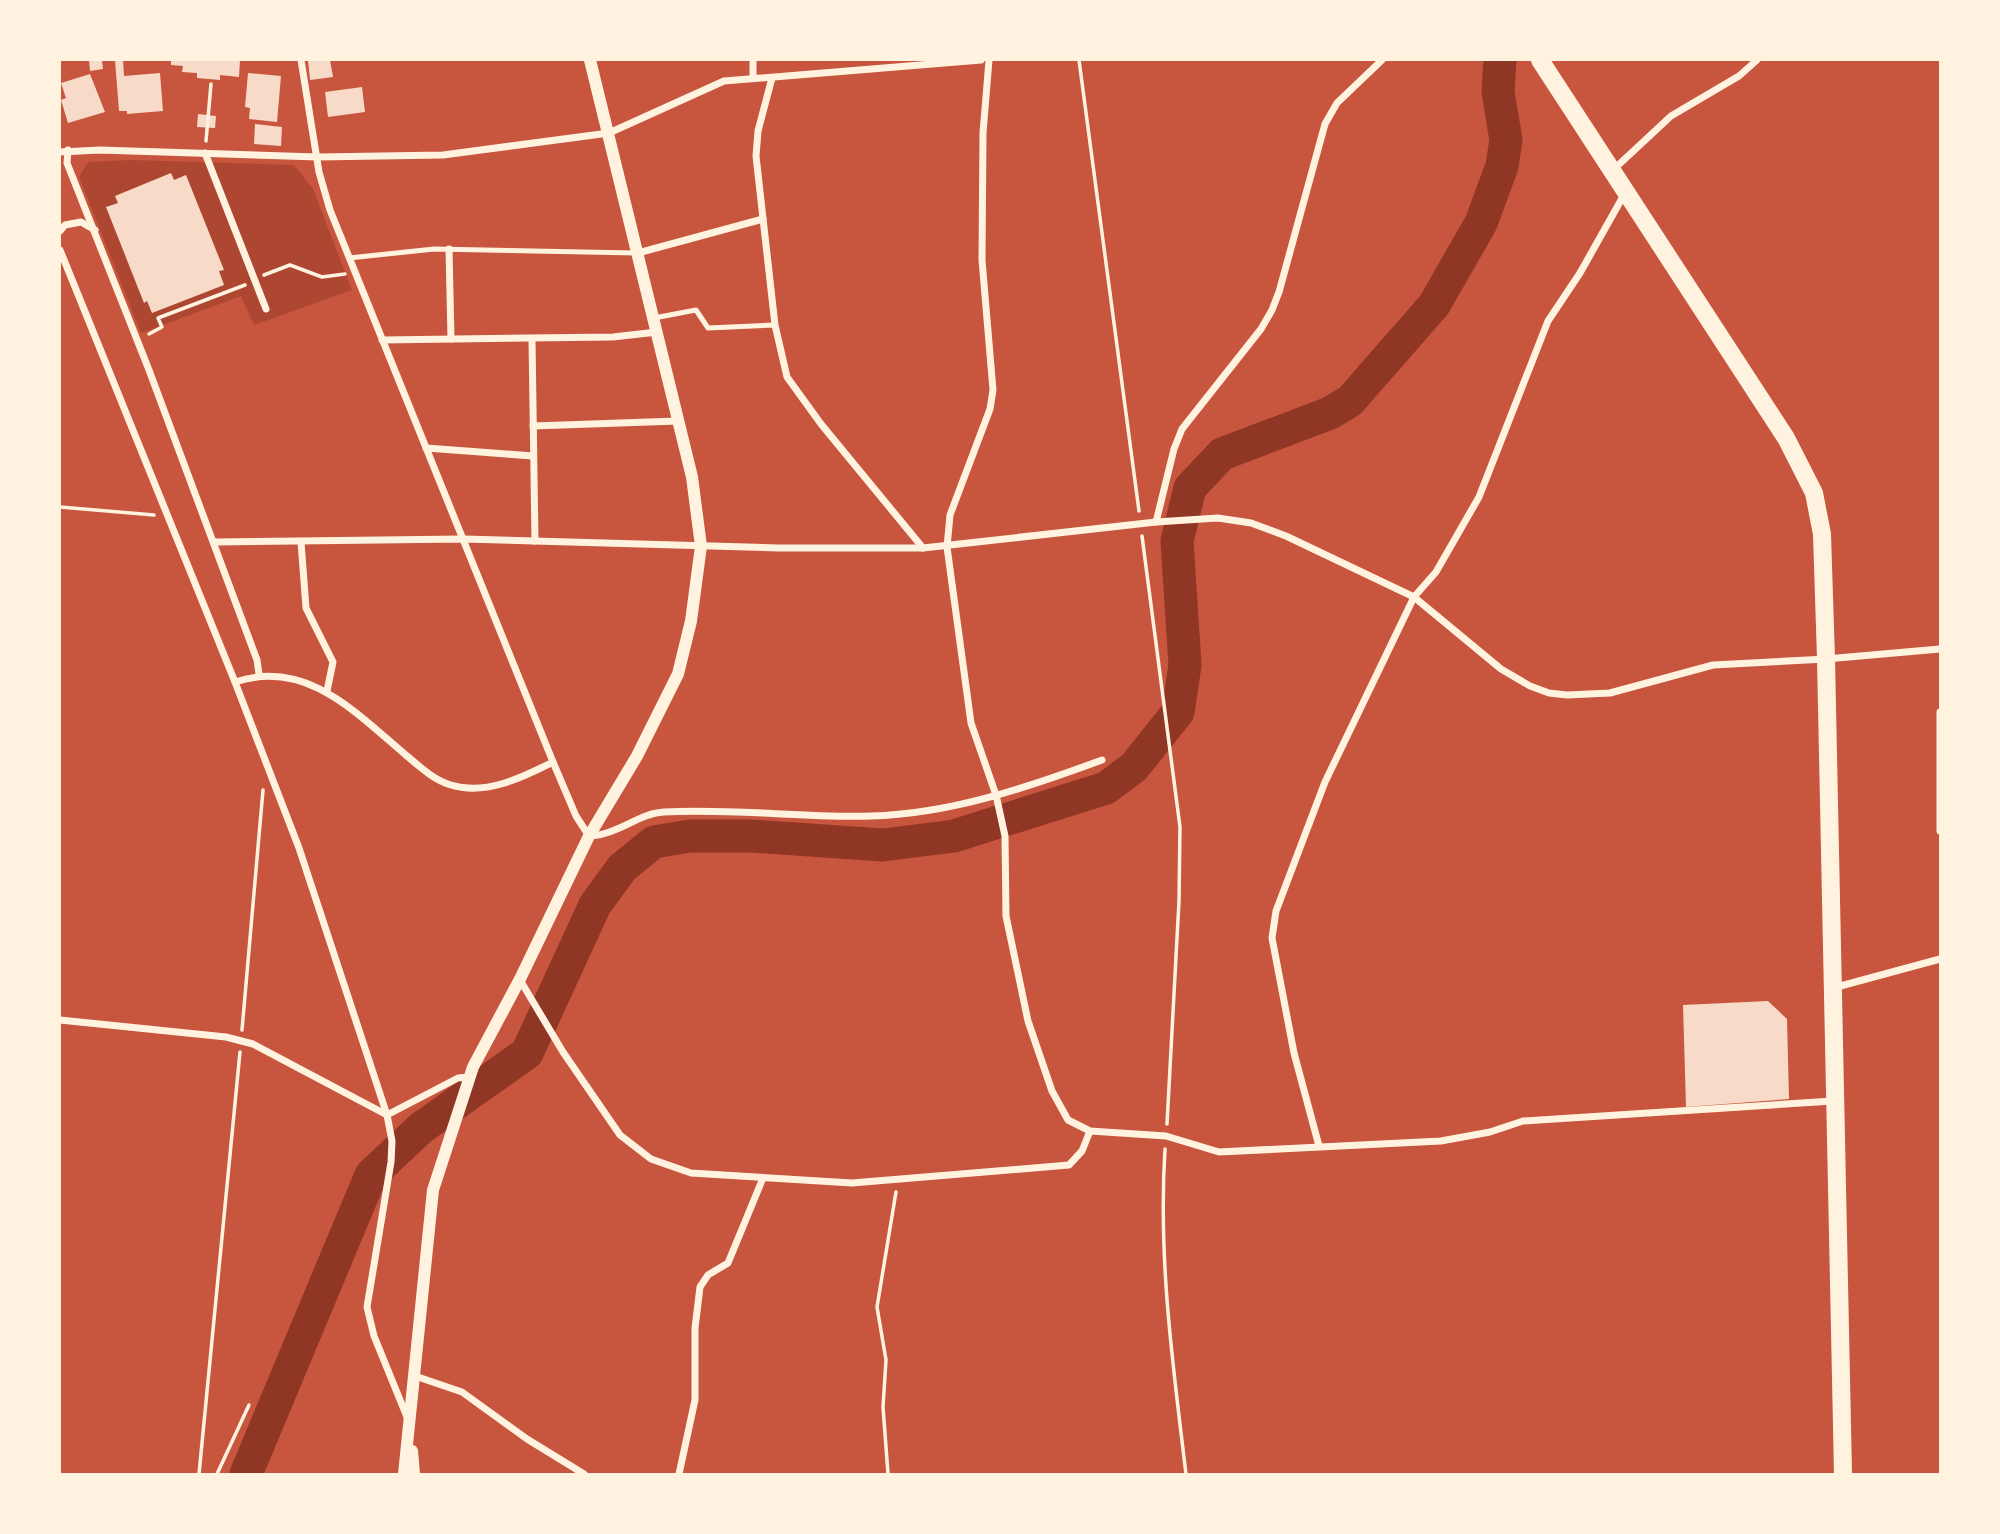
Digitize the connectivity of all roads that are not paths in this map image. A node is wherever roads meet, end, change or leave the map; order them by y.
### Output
1 (301, 60) edge
2 (590, 60) edge
3 (753, 60) edge
4 (981, 60) edge
5 (989, 60) edge
6 (1382, 60) edge
7 (1540, 60) edge
8 (1757, 60) edge
9 (753, 78) junction
10 (772, 78) junction
11 (608, 133) junction
12 (64, 151) edge
13 (205, 153) junction
14 (317, 156) junction
15 (1613, 170) junction
16 (1626, 191) junction
17 (763, 219) junction
18 (95, 230) junction
19 (60, 232) edge
20 (449, 249) junction
21 (60, 250) edge
22 (638, 253) junction
23 (349, 258) junction
24 (266, 309) dead end
25 (654, 318) junction
26 (775, 325) junction
27 (657, 332) junction
28 (451, 339) junction
29 (531, 339) junction
30 (382, 340) junction
31 (678, 421) junction
32 (533, 426) junction
33 (426, 449) junction
34 (533, 456) junction
35 (1156, 522) junction
36 (463, 539) junction
37 (535, 541) junction
38 (215, 542) junction
39 (300, 542) junction
40 (701, 547) junction
41 (947, 547) junction
42 (923, 548) junction
43 (1414, 597) junction
44 (1941, 649) edge
45 (1826, 659) junction
46 (259, 674) junction
47 (235, 682) junction
48 (327, 691) junction
49 (1941, 712) edge
50 (1102, 760) dead end
51 (553, 762) junction
52 (996, 795) junction
53 (1941, 831) edge
54 (589, 836) junction
55 (1941, 959) edge
56 (520, 979) junction
57 (1832, 988) junction
58 (60, 1020) edge
59 (469, 1077) junction
60 (1834, 1101) junction
61 (387, 1115) junction
62 (1090, 1131) junction
63 (1319, 1146) junction
64 (763, 1178) junction
65 (415, 1376) junction
66 (410, 1426) junction
67 (404, 1475) edge
68 (414, 1475) edge
69 (584, 1475) edge
70 (679, 1475) edge
71 (1843, 1475) edge

1 - 14 street
2 - 11 street
3 - 9 street
4 - 10 street
5 - 41 street
6 - 35 street
7 - 15 main road
8 - 15 street
9 - 10 street
9 - 11 street
10 - 17 street
11 - 14 street
11 - 22 street
12 - 13 street
12 - 18 street
13 - 14 street
13 - 24 street
14 - 23 street
15 - 16 main road
16 - 43 street
16 - 45 main road
17 - 22 street
17 - 26 street
18 - 19 street
18 - 38 street
20 - 22 lane
20 - 23 lane
20 - 28 street
21 - 47 street
22 - 25 street
23 - 30 street
25 - 26 lane
25 - 27 street
26 - 42 street
27 - 29 street
27 - 31 street
28 - 29 street
28 - 30 street
29 - 32 street
30 - 33 street
31 - 32 street
31 - 40 street
32 - 34 street
33 - 34 street
33 - 36 street
34 - 37 street
35 - 41 street
35 - 43 street
36 - 37 street
36 - 39 street
36 - 51 street
37 - 40 street
38 - 39 street
38 - 46 street
39 - 48 street
40 - 42 street
40 - 54 street
41 - 42 street
41 - 52 street
43 - 45 street
43 - 63 street
44 - 45 street
45 - 57 main road
46 - 47 street
46 - 48 street
47 - 61 street
48 - 51 street
49 - 53 street
50 - 52 street
51 - 54 street
52 - 54 street
52 - 62 street
54 - 56 street
55 - 57 street
56 - 59 street
56 - 64 street
57 - 60 main road
58 - 61 street
59 - 61 street
59 - 65 street
60 - 63 street
60 - 71 main road
61 - 66 street
62 - 63 street
62 - 64 street
64 - 70 street
65 - 66 street
65 - 69 street
66 - 67 street
66 - 68 street

